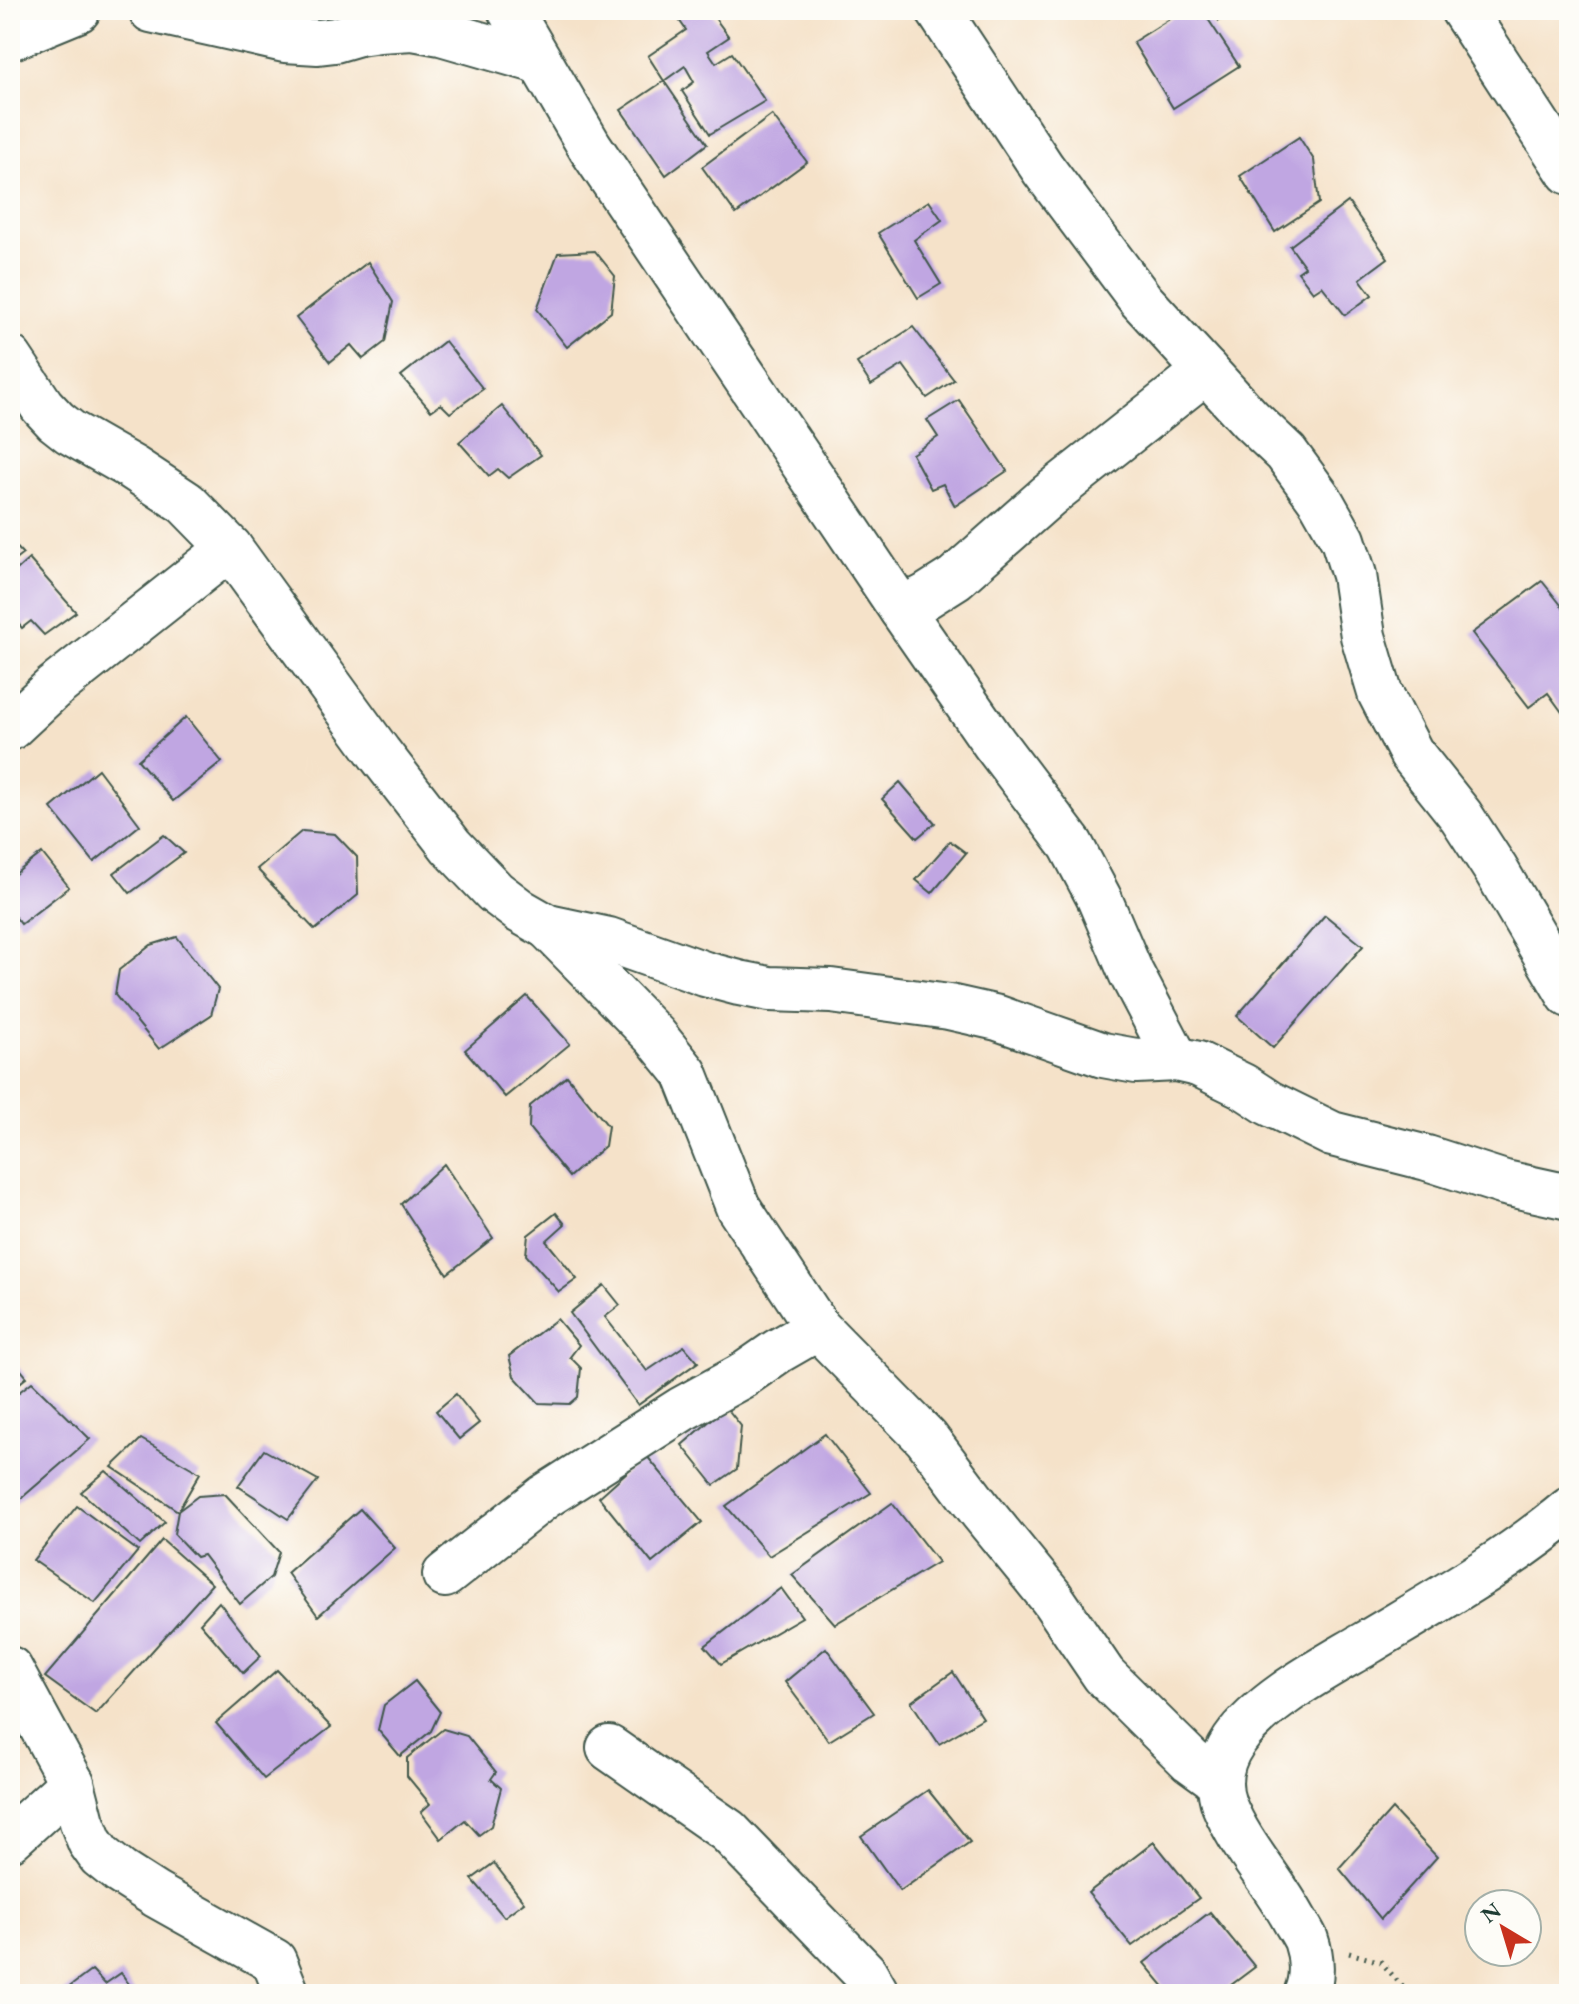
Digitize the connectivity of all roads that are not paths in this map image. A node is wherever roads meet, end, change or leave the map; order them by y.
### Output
1 (78, 10) edge
2 (151, 10) edge
3 (510, 10) edge
4 (938, 10) edge
5 (1463, 10) edge
6 (10, 38) edge
7 (538, 61) junction
8 (1569, 172) edge
9 (10, 358) edge
10 (1206, 371) junction
11 (230, 548) junction
12 (901, 609) junction
13 (10, 728) edge
14 (548, 927) junction
15 (1569, 995) edge
16 (1176, 1059) junction
17 (1569, 1197) edge
18 (818, 1328) junction
19 (1569, 1510) edge
20 (445, 1575) dead end
21 (10, 1669) edge
22 (609, 1748) dead end
23 (1219, 1781) junction
24 (72, 1783) junction
25 (10, 1839) edge
26 (287, 1994) edge
27 (877, 1994) edge
28 (1306, 1994) edge

1 - 6 street
2 - 7 street
3 - 7 street
4 - 10 street
5 - 8 street
7 - 12 street
9 - 11 street
10 - 12 street
10 - 15 street
11 - 13 street
11 - 14 street
12 - 16 street
14 - 16 street
14 - 18 street
16 - 17 street
18 - 20 street
18 - 23 street
19 - 23 street
21 - 24 street
22 - 27 street
23 - 28 street
24 - 25 street
24 - 26 street

